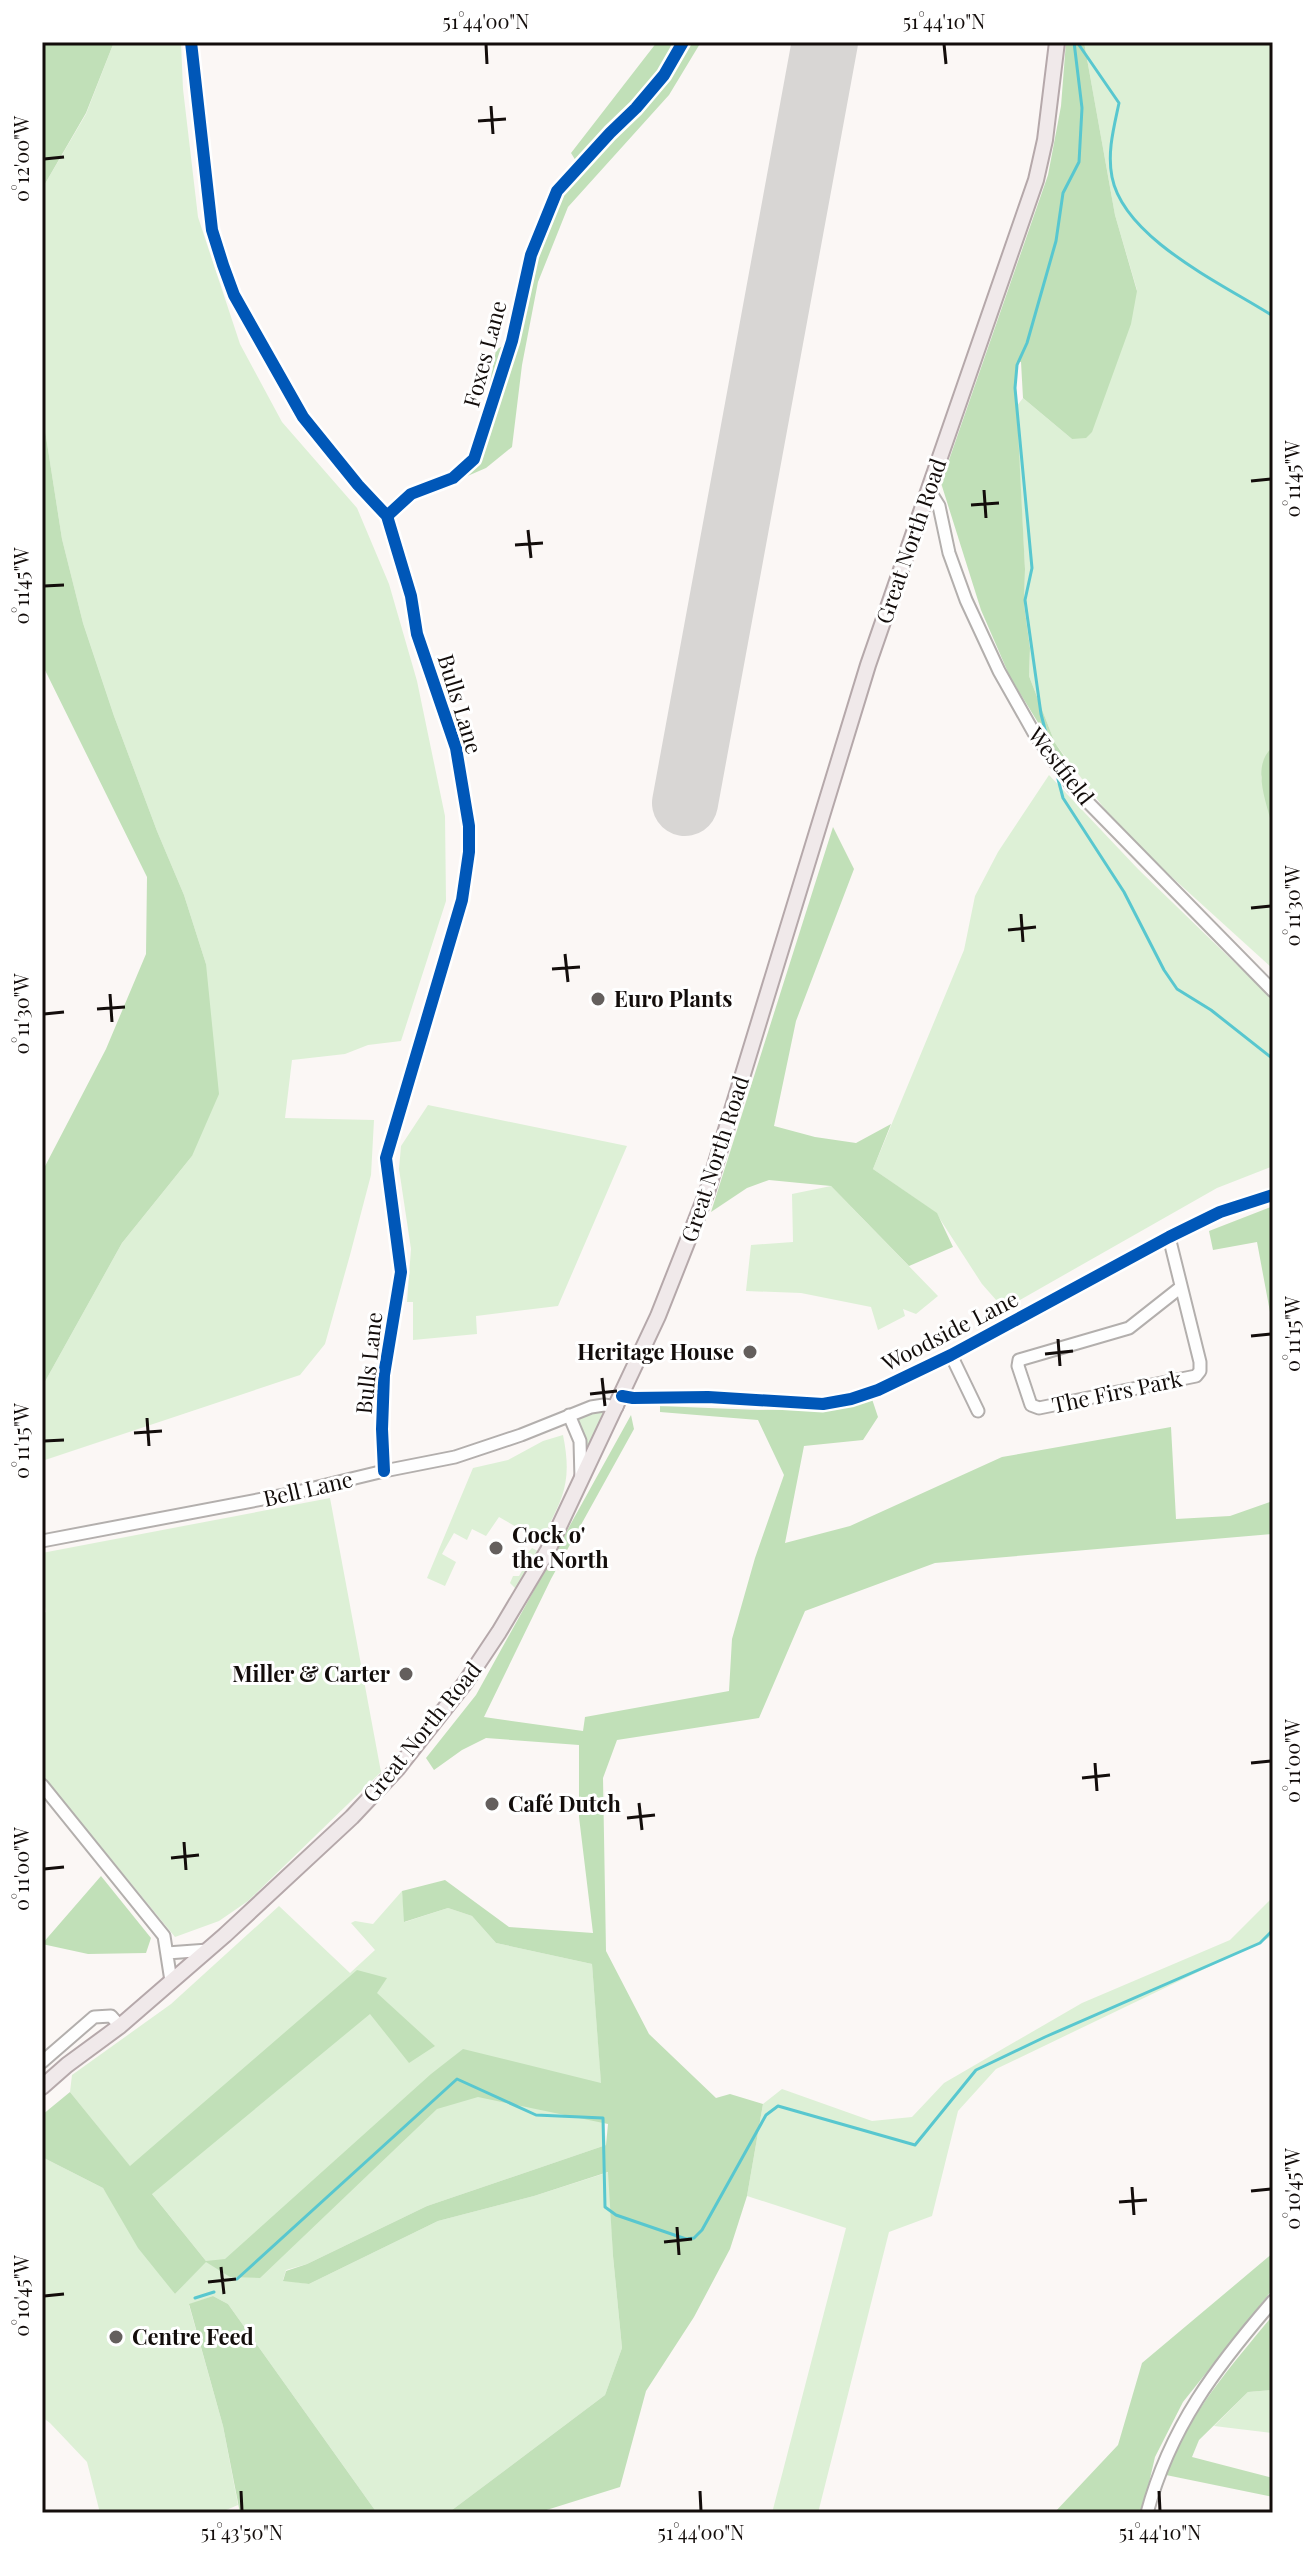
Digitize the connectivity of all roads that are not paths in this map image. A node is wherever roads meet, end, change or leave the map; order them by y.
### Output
1 (191, 42) edge
2 (1057, 42) edge
3 (580, 166) dead end
4 (929, 490) junction
5 (387, 516) junction
6 (1273, 991) edge
7 (1273, 1195) edge
8 (1169, 1237) junction
9 (1181, 1287) junction
10 (951, 1355) junction
11 (620, 1402) junction
12 (978, 1411) dead end
13 (569, 1415) junction
14 (384, 1471) junction
15 (581, 1484) junction
16 (42, 1541) edge
17 (42, 1785) edge
18 (208, 1950) junction
19 (167, 1953) junction
20 (171, 1981) junction
21 (120, 2026) junction
22 (42, 2062) edge
23 (42, 2087) edge
24 (1273, 2301) edge
25 (1147, 2513) edge

1 - 5 street, Bulls Lane
2 - 4 main road, Great North Road
3 - 5 street, Foxes Lane
4 - 6 street, Westfield
4 - 11 main road, Great North Road
5 - 14 street, Bulls Lane
7 - 8 street, Woodside Lane
8 - 9 street, The Firs Park
8 - 10 street, Woodside Lane
9 - 9 street, The Firs Park
10 - 11 street, Woodside Lane
10 - 12 street
11 - 13 street, Bell Lane
11 - 15 main road, Great North Road
13 - 14 street, Bell Lane
13 - 15 street
14 - 16 street, Bell Lane
15 - 18 main road, Great North Road
17 - 19 street
18 - 19 street
18 - 20 main road, Great North Road
19 - 20 street
20 - 21 main road, Great North Road
21 - 22 street
21 - 23 main road, Great North Road
24 - 25 street

